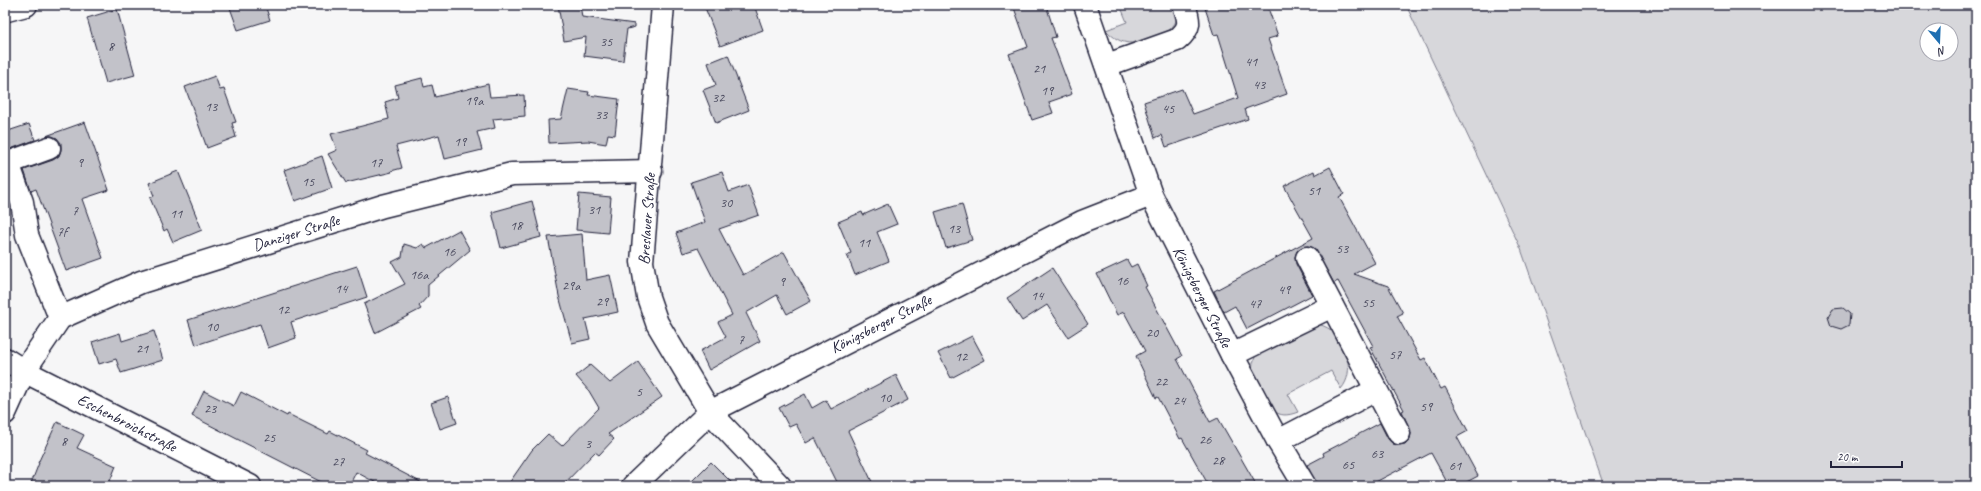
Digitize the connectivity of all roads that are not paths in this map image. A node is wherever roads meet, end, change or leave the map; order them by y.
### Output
1 (6, 5) edge
2 (26, 5) edge
3 (663, 5) edge
4 (1085, 5) edge
5 (1184, 5) edge
6 (1107, 65) junction
7 (49, 148) dead end
8 (6, 164) edge
9 (651, 170) junction
10 (1151, 195) junction
11 (1307, 258) dead end
12 (1332, 306) junction
13 (60, 318) junction
14 (1232, 355) junction
15 (5, 359) edge
16 (24, 371) junction
17 (1376, 390) junction
18 (710, 412) junction
19 (5, 413) edge
20 (1399, 433) dead end
21 (1278, 441) junction
22 (250, 486) edge
23 (633, 486) edge
24 (780, 486) edge
25 (1305, 486) edge

1 - 2 street
3 - 9 street, Breslauer Straße
4 - 6 street, Königsberger Straße
5 - 6 street
6 - 10 street, Königsberger Straße
7 - 8 street
8 - 13 street
9 - 13 street, Danziger Straße
9 - 18 street, Breslauer Straße
10 - 14 street, Königsberger Straße
10 - 18 street, Königsberger Straße
11 - 12 street
12 - 14 street, Königsberger Straße
12 - 17 street
13 - 16 street
14 - 21 street, Königsberger Straße
15 - 16 street, Eschenbroichstraße
16 - 19 street
16 - 22 street, Eschenbroichstraße
17 - 20 street
17 - 21 street
18 - 23 street, Königsberger Straße
18 - 24 street, Breslauer Straße
21 - 25 street, Königsberger Straße

